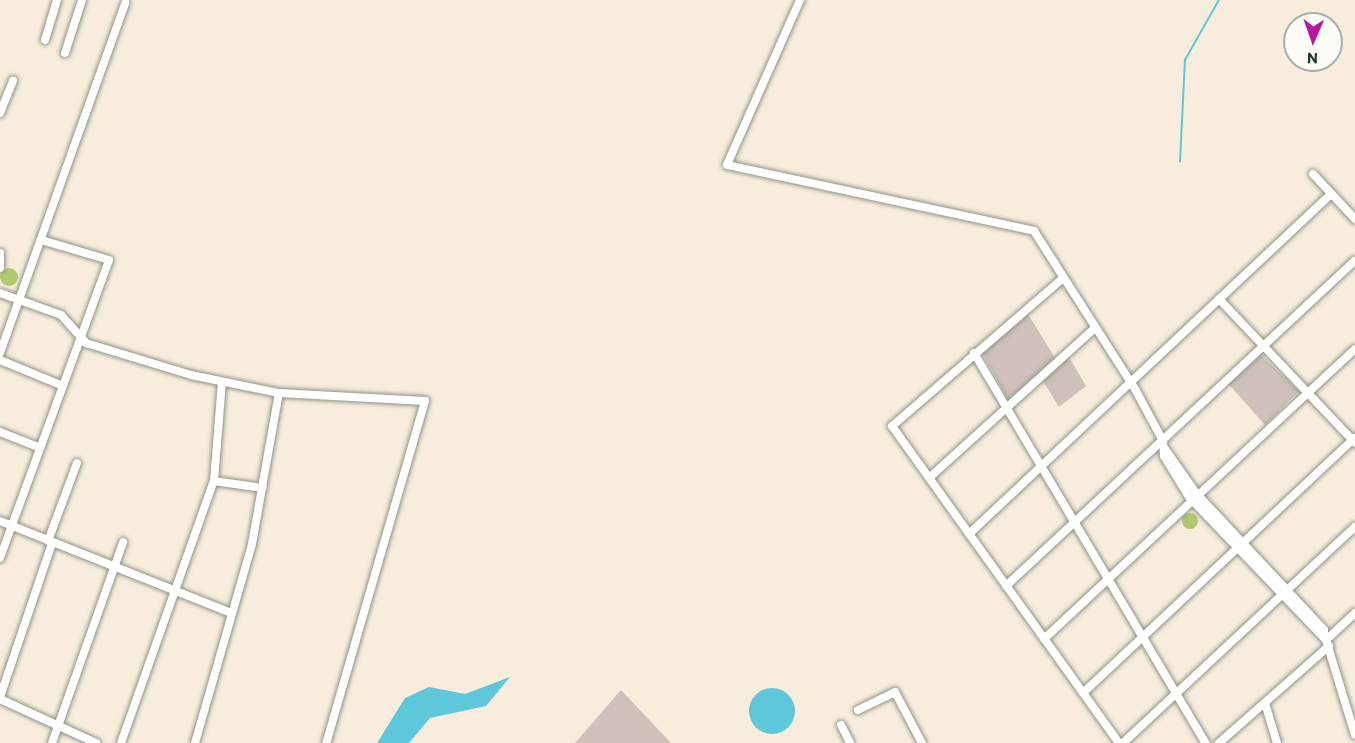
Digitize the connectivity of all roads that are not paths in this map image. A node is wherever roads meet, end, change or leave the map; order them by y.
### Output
1 (57, 0) edge
2 (82, 0) edge
3 (800, 0) edge
4 (125, 3) dead end
5 (45, 40) dead end
6 (65, 53) dead end
7 (13, 80) dead end
8 (0, 113) edge
9 (1312, 174) dead end
10 (1331, 194) junction
11 (1355, 219) edge
12 (41, 240) junction
13 (0, 253) edge
14 (1355, 261) edge
15 (0, 268) edge
16 (1062, 279) junction
17 (0, 293) edge
18 (1219, 299) junction
19 (20, 300) junction
20 (1093, 330) junction
21 (82, 339) junction
22 (1264, 346) junction
23 (1355, 349) edge
24 (0, 353) edge
25 (974, 353) junction
26 (0, 360) edge
27 (222, 382) junction
28 (1130, 382) junction
29 (63, 386) junction
30 (279, 393) junction
31 (1308, 394) junction
32 (1007, 409) junction
33 (0, 432) edge
34 (1354, 440) edge
35 (1164, 445) junction
36 (38, 447) junction
37 (76, 463) dead end
38 (1041, 466) junction
39 (929, 478) junction
40 (214, 481) junction
41 (263, 488) junction
42 (1196, 499) junction
43 (0, 521) edge
44 (1075, 522) junction
45 (12, 525) junction
46 (1355, 527) edge
47 (969, 534) junction
48 (50, 542) junction
49 (123, 542) dead end
50 (1240, 546) junction
51 (0, 558) edge
52 (112, 569) junction
53 (1109, 578) junction
54 (1006, 586) junction
55 (171, 593) junction
56 (1284, 593) junction
57 (231, 613) junction
58 (1355, 613) edge
59 (1144, 636) junction
60 (1044, 639) junction
61 (1326, 641) junction
62 (1083, 693) junction
63 (1177, 693) junction
64 (0, 698) edge
65 (1265, 703) junction
66 (858, 710) dead end
67 (1352, 715) edge
68 (841, 725) dead end
69 (58, 727) junction
70 (1355, 735) edge
71 (52, 743) edge
72 (96, 743) edge
73 (121, 743) edge
74 (195, 743) edge
75 (327, 743) edge
76 (850, 743) edge
77 (922, 743) edge
78 (1121, 743) edge
79 (1206, 743) edge
80 (1219, 743) edge
81 (1277, 743) edge

1 - 5 street
2 - 6 street
3 - 16 street
4 - 12 street
7 - 8 street
9 - 10 street
10 - 11 street
10 - 18 street
12 - 19 street
12 - 21 street
13 - 15 street
14 - 22 street
16 - 20 street
16 - 25 street
17 - 19 street
18 - 22 street
18 - 28 street
19 - 21 street
19 - 24 street
20 - 28 street
20 - 32 street
21 - 27 street
21 - 29 street
22 - 31 street
22 - 35 street
23 - 31 street
25 - 32 street
25 - 39 street
26 - 29 street
27 - 30 street
27 - 40 street
28 - 35 street
28 - 38 street
29 - 36 street
30 - 41 street
30 - 75 street
31 - 34 street
31 - 42 street
32 - 38 street
32 - 39 street
33 - 36 street
34 - 50 street
35 - 42 street
35 - 44 street
36 - 45 street
37 - 48 street
38 - 44 street
38 - 47 street
39 - 47 street
40 - 41 street
40 - 55 street
41 - 57 street
42 - 50 street
42 - 53 street
43 - 45 street
44 - 53 street
44 - 54 street
45 - 48 street
45 - 51 street
46 - 56 street
47 - 54 street
48 - 52 street
48 - 64 street
49 - 52 street
50 - 56 street
50 - 59 street
52 - 55 street
52 - 69 street
53 - 59 street
53 - 60 street
54 - 60 street
55 - 57 street
55 - 73 street
56 - 61 street
56 - 63 street
57 - 74 street
58 - 61 street
59 - 62 street
59 - 63 street
60 - 62 street
61 - 65 street
61 - 67 street
62 - 78 street
63 - 78 street
63 - 79 street
64 - 69 street
65 - 80 street
65 - 81 street
66 - 77 street
67 - 70 street
68 - 76 street
69 - 71 street
69 - 72 street

